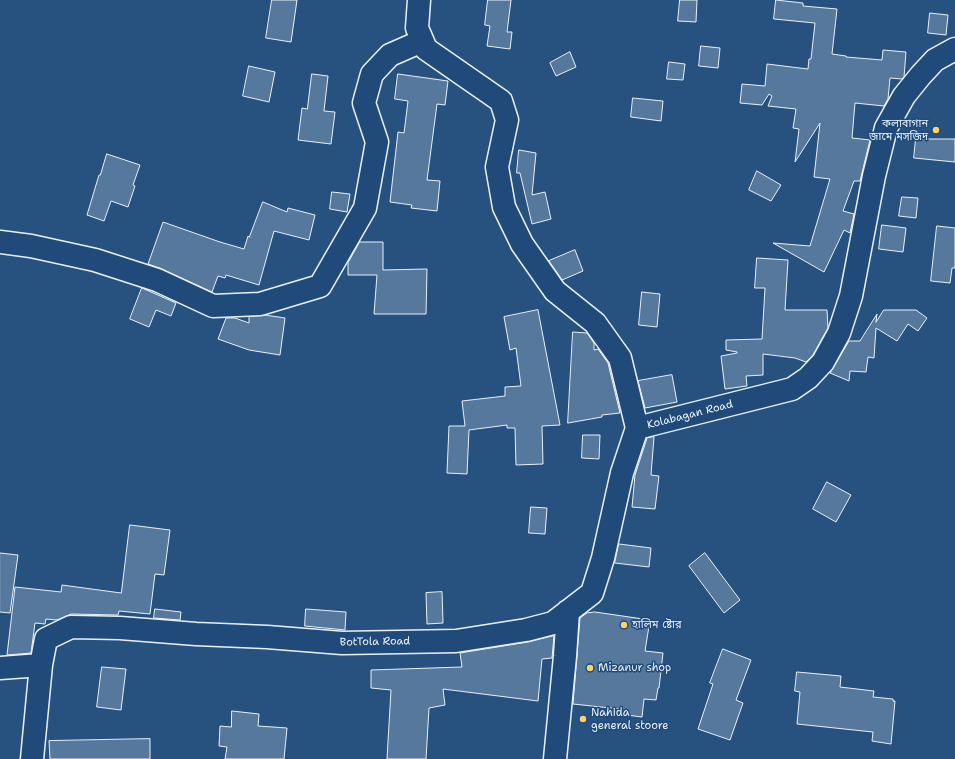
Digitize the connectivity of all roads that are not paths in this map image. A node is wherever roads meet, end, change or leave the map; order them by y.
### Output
1 (419, 0) edge
2 (422, 41) junction
3 (955, 49) edge
4 (0, 242) edge
5 (637, 428) junction
6 (568, 611) junction
7 (41, 665) junction
8 (0, 668) edge
9 (32, 759) edge
10 (555, 759) edge

1 - 2 street, Kolabagan Road
2 - 4 street
2 - 5 street, Kolabagan Road
3 - 5 street, Kolabagan Road
5 - 6 street, BotTola Road
6 - 7 street, BotTola Road
6 - 10 street
7 - 8 street
7 - 9 street

